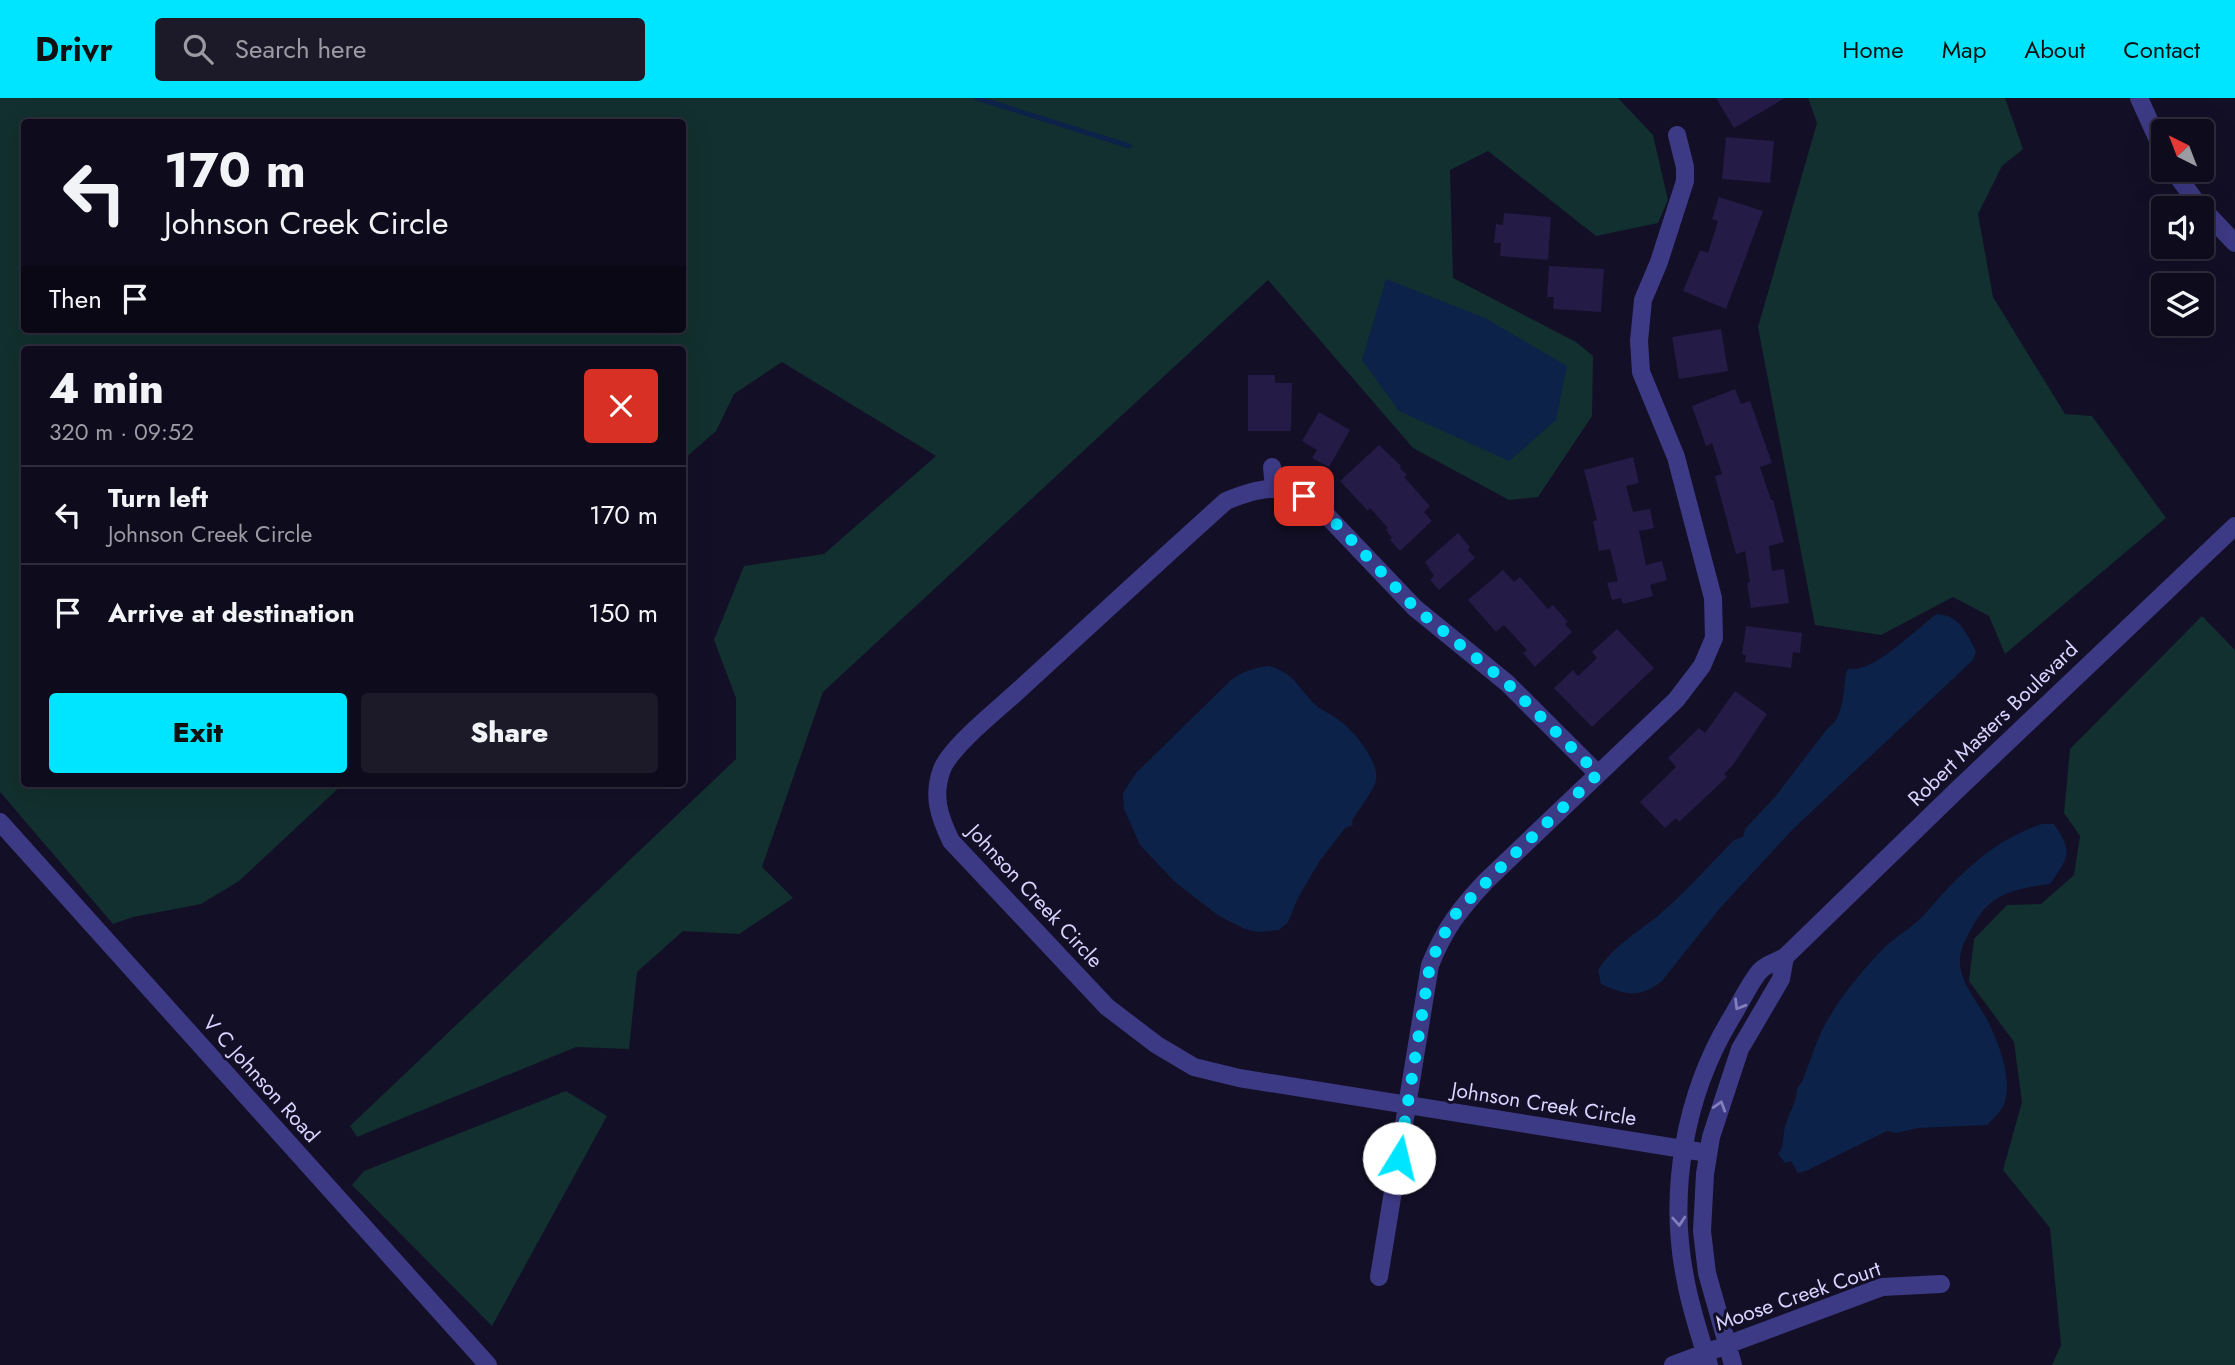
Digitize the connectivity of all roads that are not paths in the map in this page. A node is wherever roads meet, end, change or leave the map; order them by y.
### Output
1 (2139, 98) edge
2 (2151, 124) edge
3 (1677, 135) dead end
4 (2182, 182) edge
5 (2235, 243) edge
6 (1272, 467) dead end
7 (1274, 488) junction
8 (2235, 526) edge
9 (1598, 774) junction
10 (0, 822) edge
11 (1785, 957) junction
12 (1408, 1105) junction
13 (1685, 1149) junction
14 (1708, 1153) junction
15 (1379, 1277) dead end
16 (1941, 1284) dead end
17 (1727, 1345) junction
18 (1707, 1359) edge
19 (488, 1365) edge
20 (1673, 1365) edge
21 (1733, 1365) edge

1 - 2 street
3 - 9 street
4 - 5 street
6 - 7 street
7 - 9 street, Johnson Creek Circle
7 - 12 street, Johnson Creek Circle
8 - 11 street, Robert Masters Boulevard
9 - 12 street
10 - 19 street, V C Johnson Road
11 -> 13 street, Robert Masters Boulevard
14 -> 11 street, Robert Masters Boulevard
12 - 13 street, Johnson Creek Circle
12 - 15 street
13 - 14 street, Johnson Creek Circle
13 -> 18 street, Robert Masters Boulevard
14 - 17 street, Robert Masters Boulevard
16 - 17 street, Moose Creek Court
17 - 18 street, Moose Creek Court
17 - 21 street, Robert Masters Boulevard
18 - 20 street, Moose Creek Court

